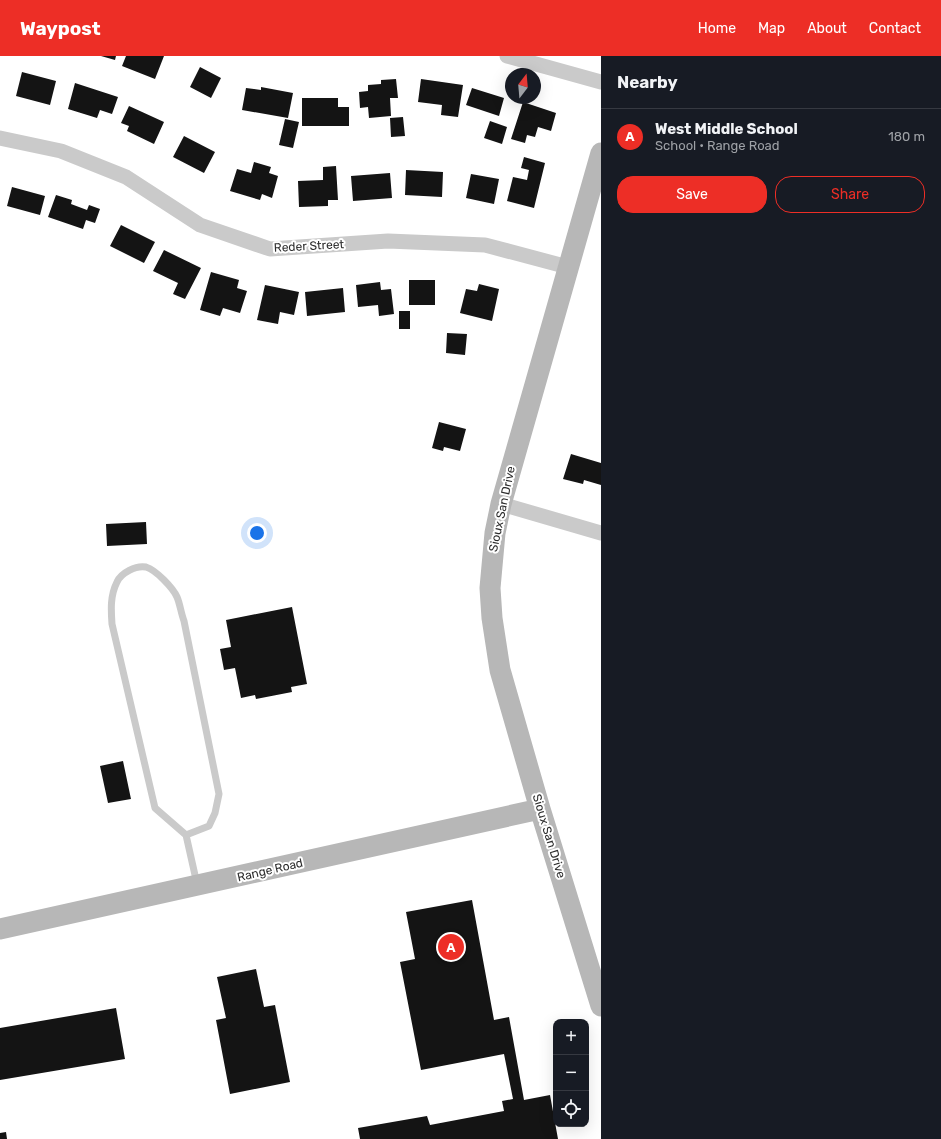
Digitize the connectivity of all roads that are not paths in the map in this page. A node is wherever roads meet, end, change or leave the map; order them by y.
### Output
1 (507, 56) edge
2 (601, 82) edge
3 (0, 138) edge
4 (601, 153) edge
5 (568, 267) junction
6 (501, 504) junction
7 (601, 533) edge
8 (540, 809) junction
9 (186, 835) junction
10 (198, 886) junction
11 (0, 929) edge
12 (601, 1006) edge

1 - 2 street
3 - 5 street, Reder Street
4 - 5 street, Sioux San Drive
5 - 6 street, Sioux San Drive
6 - 7 street
6 - 8 street, Sioux San Drive
8 - 10 street, Range Road
8 - 12 street, Sioux San Drive
9 - 9 lane
9 - 10 lane
10 - 11 street, Range Road

